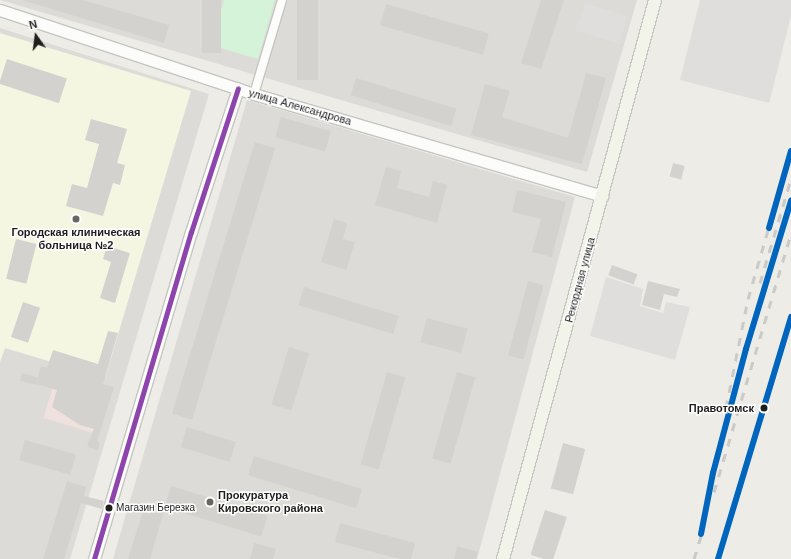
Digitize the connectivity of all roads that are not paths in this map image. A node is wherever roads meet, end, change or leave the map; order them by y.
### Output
1 (282, 0) edge
2 (654, 0) edge
3 (0, 10) edge
4 (238, 88) junction
5 (254, 94) junction
6 (602, 196) junction
7 (94, 559) edge
8 (503, 559) edge

1 - 5 street
2 - 6 main road, Рекордная улица
3 - 4 street, улица Александрова
4 - 5 street, улица Александрова
4 - 7 street
5 - 6 street, улица Александрова
6 - 8 main road, Рекордная улица

